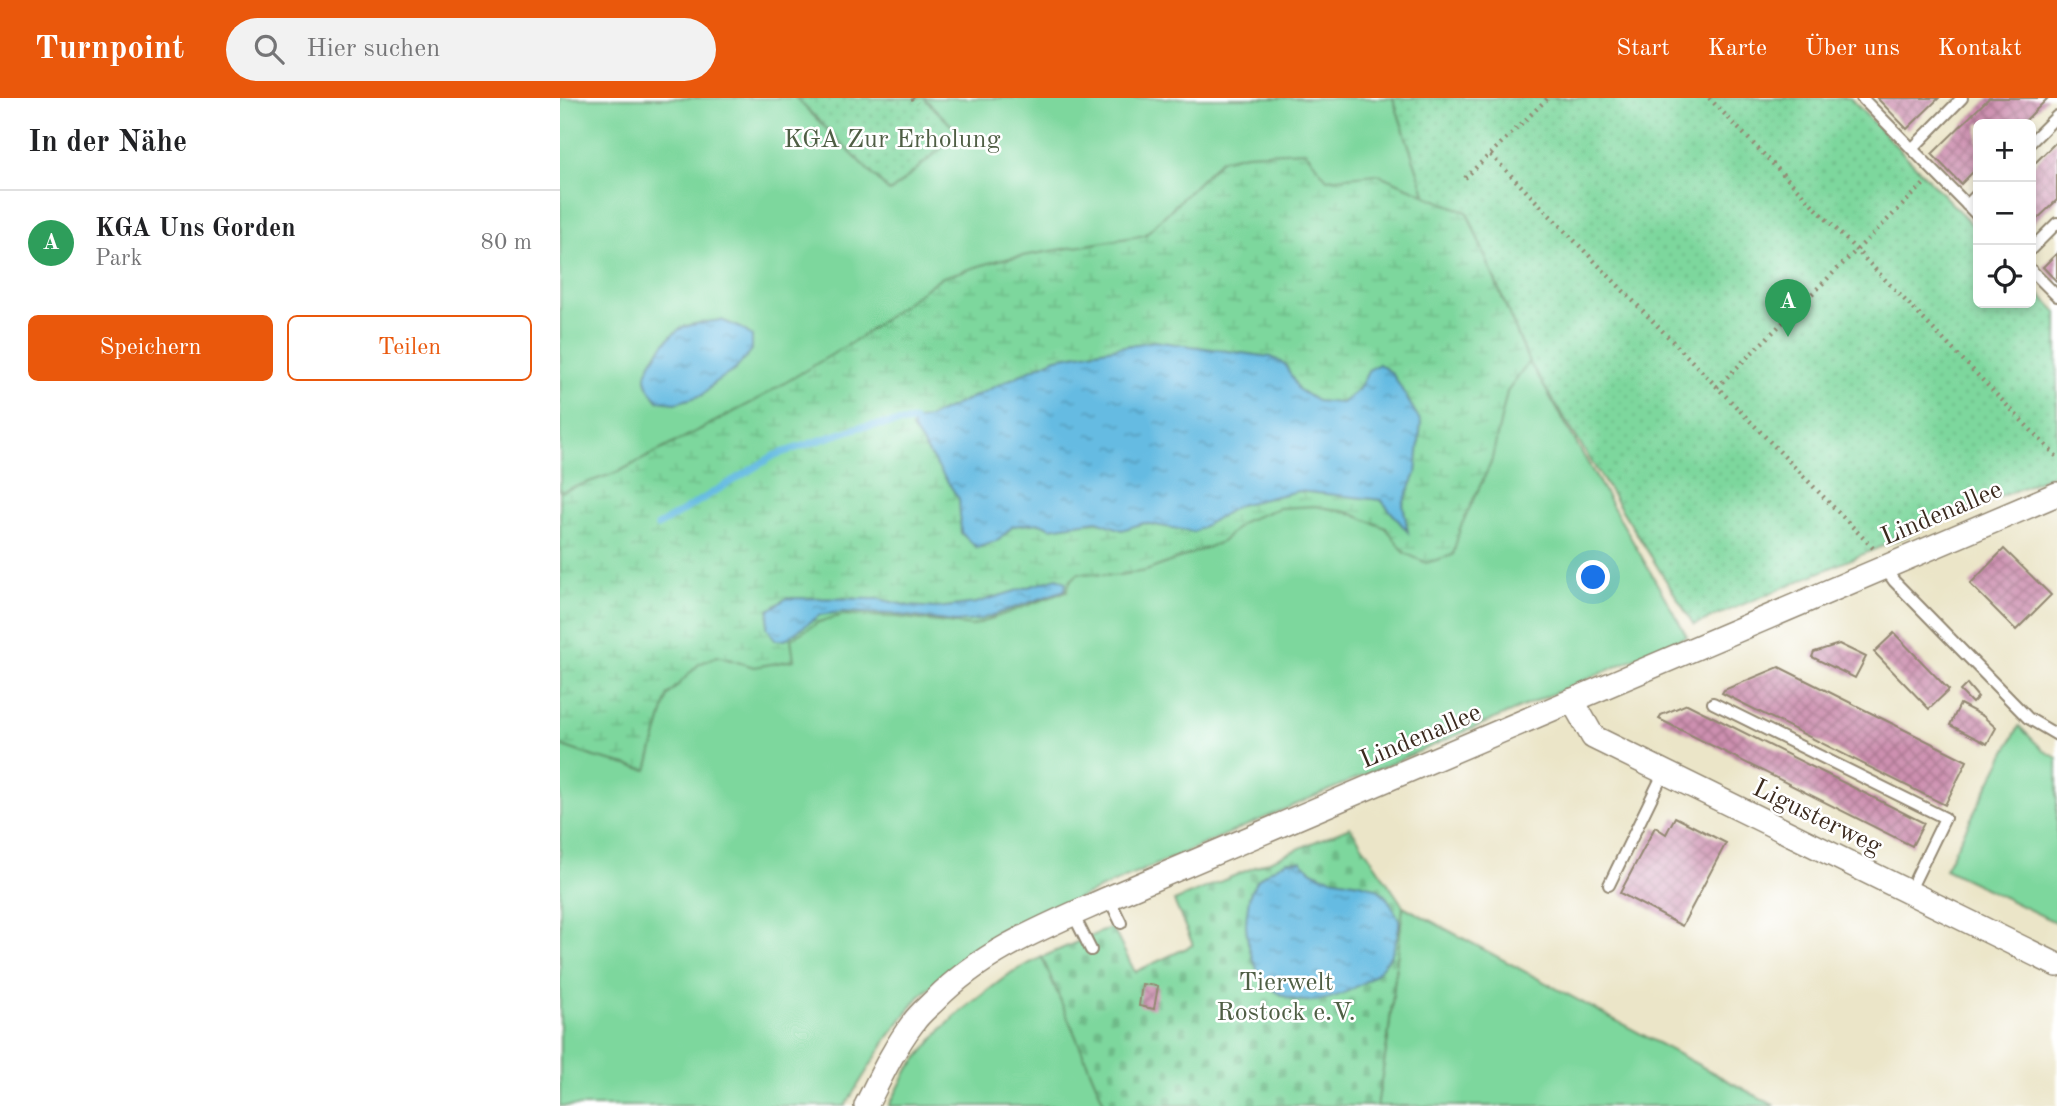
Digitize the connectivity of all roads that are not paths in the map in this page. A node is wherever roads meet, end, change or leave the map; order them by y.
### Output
1 (1862, 98) edge
2 (1962, 98) edge
3 (2057, 116) edge
4 (2036, 137) edge
5 (1912, 149) junction
6 (1973, 199) edge
7 (1967, 205) junction
8 (1973, 211) edge
9 (2057, 223) edge
10 (2035, 245) edge
11 (2036, 275) edge
12 (2057, 296) edge
13 (2057, 494) edge
14 (1884, 567) junction
15 (1572, 700) junction
16 (1713, 703) dead end
17 (2057, 735) edge
18 (1664, 772) junction
19 (1609, 885) dead end
20 (1909, 892) junction
21 (1109, 898) junction
22 (1073, 914) junction
23 (1121, 923) dead end
24 (1091, 950) dead end
25 (2057, 965) edge
26 (866, 1106) edge

1 - 5 lane
2 - 5 lane
3 - 4 lane
5 - 7 lane
6 - 7 lane
7 - 8 lane
9 - 10 lane
11 - 12 lane
13 - 14 street, Lindenallee
14 - 15 street, Lindenallee
14 - 17 lane
15 - 18 street, Ligusterweg
15 - 21 street, Lindenallee
16 - 20 lane
18 - 19 lane
18 - 20 street, Ligusterweg
20 - 25 street, Ligusterweg
21 - 22 street, Lindenallee
21 - 23 lane
22 - 24 lane
22 - 26 street, Lindenallee

